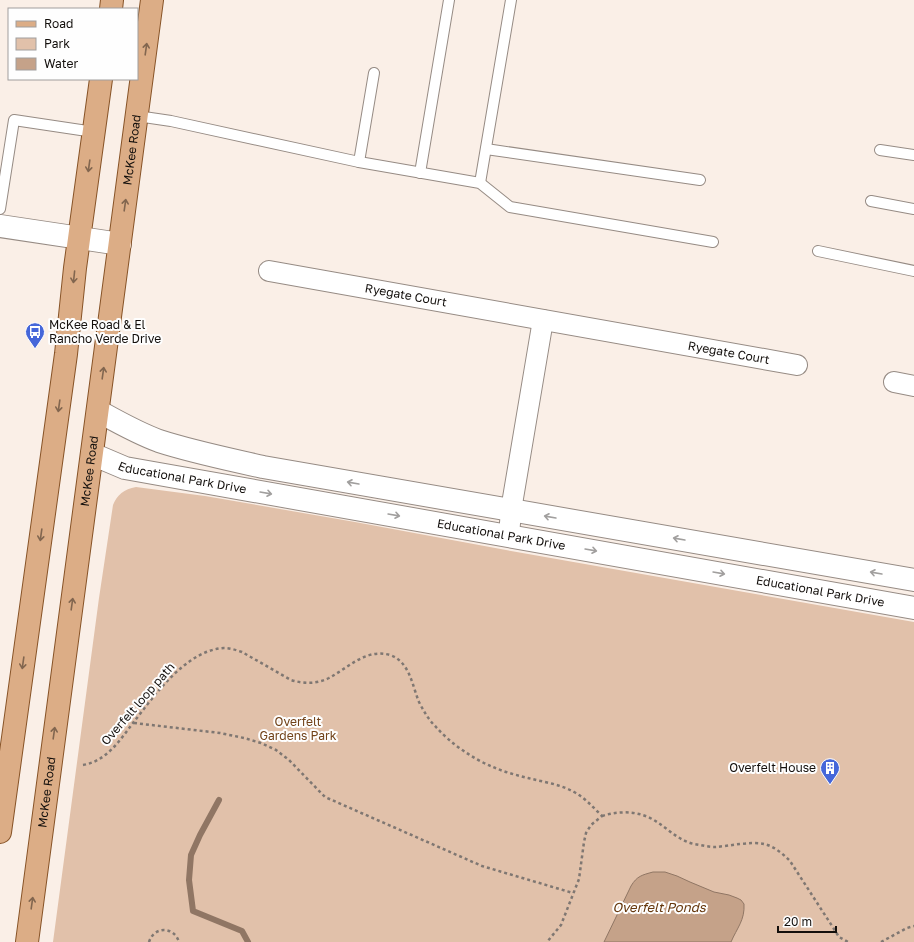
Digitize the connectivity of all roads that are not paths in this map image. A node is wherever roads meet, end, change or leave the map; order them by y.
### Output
1 (152, 0) edge
2 (449, 0) edge
3 (511, 0) edge
4 (374, 73) dead end
5 (101, 80) edge
6 (137, 116) junction
7 (94, 132) junction
8 (486, 149) junction
9 (880, 150) dead end
10 (914, 155) edge
11 (359, 162) junction
12 (420, 173) junction
13 (700, 180) dead end
14 (480, 183) junction
15 (871, 201) dead end
16 (0, 209) edge
17 (914, 209) edge
18 (0, 226) edge
19 (79, 238) junction
20 (713, 242) dead end
21 (120, 244) junction
22 (818, 251) dead end
23 (269, 271) dead end
24 (914, 271) edge
25 (543, 320) junction
26 (797, 365) dead end
27 (894, 382) dead end
28 (914, 386) edge
29 (98, 411) junction
30 (92, 454) junction
31 (511, 510) junction
32 (509, 536) junction
33 (914, 580) edge
34 (914, 608) edge
35 (5, 763) edge
36 (0, 832) edge
37 (26, 942) edge

6 -> 1 main road, McKee Road
2 - 12 lane
3 - 8 lane
4 - 11 lane
5 - 7 main road
6 - 11 lane
21 -> 6 main road, McKee Road
7 - 16 lane
7 -> 19 main road
8 - 13 lane
8 - 14 lane
9 - 10 lane
11 - 12 lane
12 - 14 lane
14 - 20 lane
15 - 17 lane
18 - 19 street
19 - 21 street
19 -> 35 main road
29 -> 21 main road, McKee Road
22 - 24 lane
23 - 25 street, Ryegate Court
25 - 26 street, Ryegate Court
25 - 31 street
27 - 28 street
29 - 30 main road, McKee Road
31 -> 29 street, Educational Park Drive
30 -> 32 street, Educational Park Drive
37 -> 30 main road, McKee Road
31 - 32 street
33 -> 31 street, Educational Park Drive
32 -> 34 street, Educational Park Drive
35 - 36 main road

